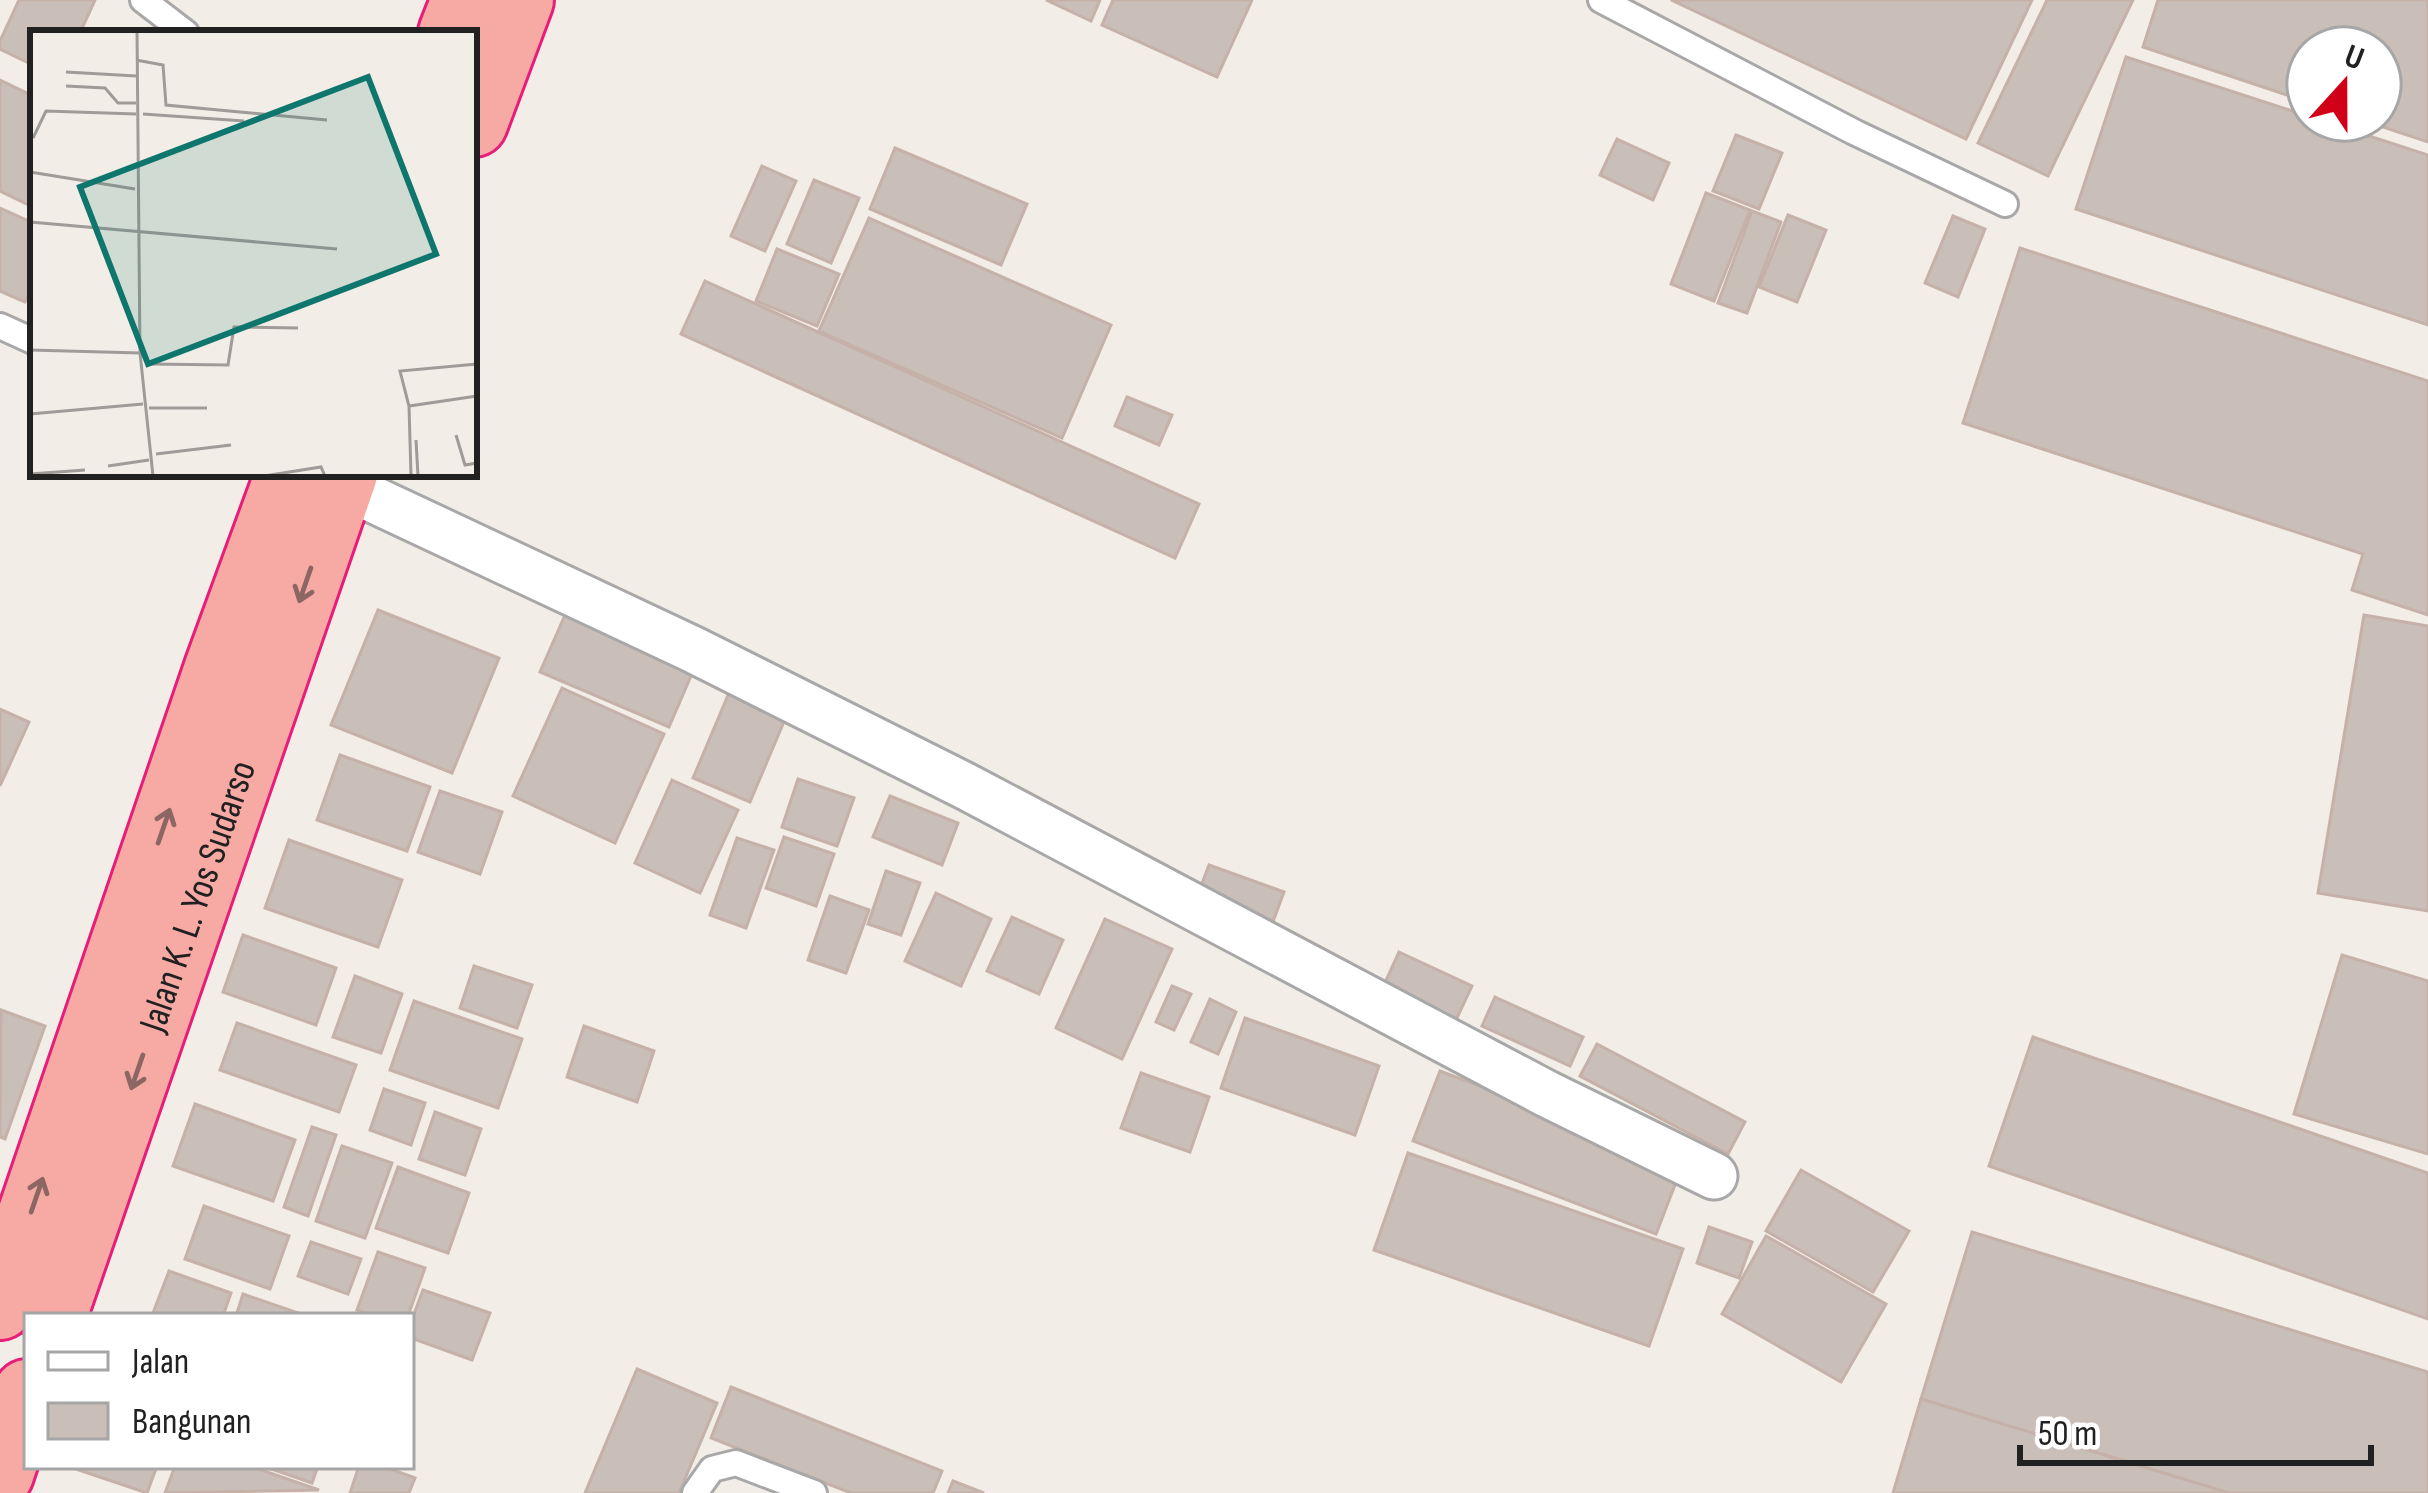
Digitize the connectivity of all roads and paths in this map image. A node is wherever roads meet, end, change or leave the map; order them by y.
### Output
1 (142, 0) edge
2 (465, 0) edge
3 (520, 0) edge
4 (1601, 0) edge
5 (182, 30) edge
6 (453, 30) edge
7 (477, 115) edge
8 (2005, 204) dead end
9 (0, 326) edge
10 (30, 340) edge
11 (323, 477) edge
12 (1714, 1176) dead end
13 (0, 1306) edge
14 (54, 1313) edge
15 (24, 1403) edge
16 (0, 1474) edge
17 (695, 1493) edge
18 (814, 1493) edge

1 - 5 lane
2 - 6 highway
3 - 7 highway
4 - 8 lane
9 - 10 lane
11 - 12 street
13 -> 11 highway, Jalan K. L. Yos Sudarso
11 -> 14 highway, Jalan K. L. Yos Sudarso
15 - 16 highway
17 - 18 lane

